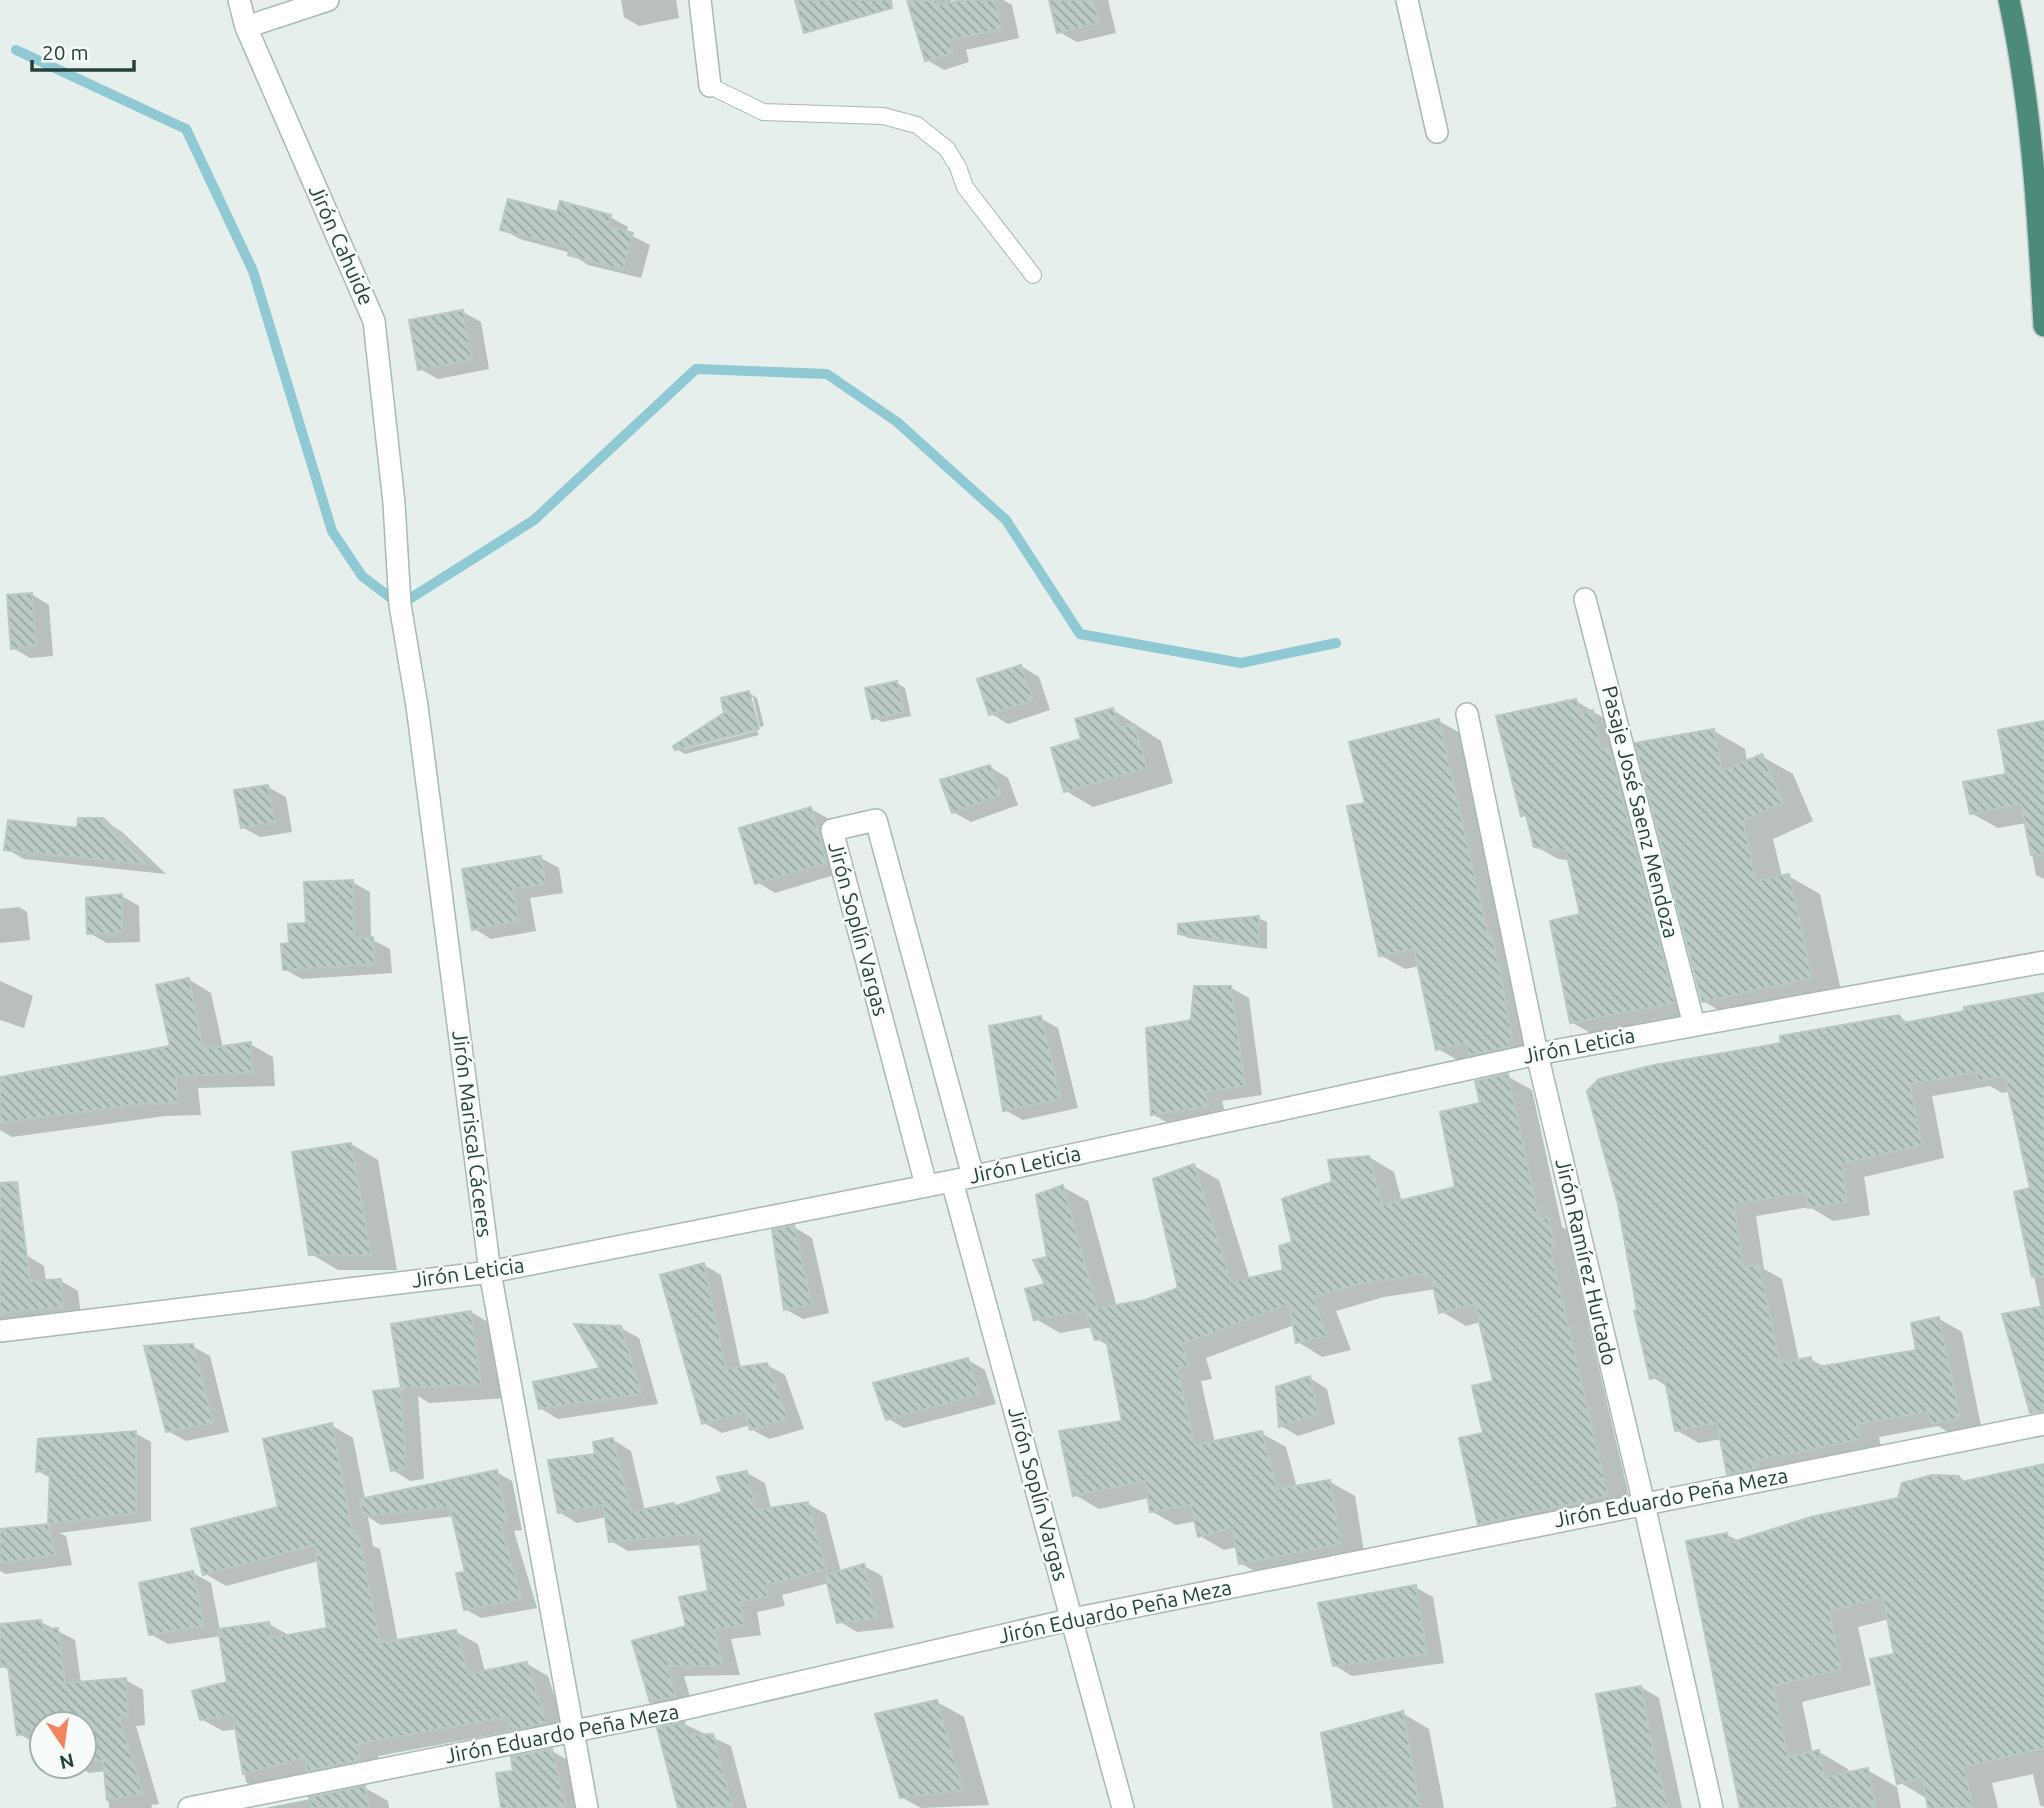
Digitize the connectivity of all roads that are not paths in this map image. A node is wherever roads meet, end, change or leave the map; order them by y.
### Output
1 (239, 0) edge
2 (328, 0) edge
3 (700, 0) edge
4 (1406, 0) edge
5 (2009, 0) edge
6 (246, 27) junction
7 (710, 86) joint
8 (1437, 132) dead end
9 (1033, 275) dead end
10 (2044, 326) edge
11 (1585, 599) dead end
12 (417, 706) joint
13 (1467, 714) dead end
14 (2044, 962) edge
15 (1694, 1025) junction
16 (1536, 1054) junction
17 (973, 1176) junction
18 (951, 1181) junction
19 (926, 1185) junction
20 (490, 1272) junction
21 (0, 1331) edge
22 (2044, 1424) edge
23 (1644, 1504) junction
24 (1073, 1619) junction
25 (575, 1732) junction
26 (189, 1808) edge
27 (587, 1808) edge
28 (1123, 1808) edge
29 (1712, 1808) edge

1 - 6 street, Jirón Cahuide
2 - 6 street
3 - 7 street
4 - 8 street
5 - 10 highway
6 - 12 street, Jirón Cahuide
7 - 9 lane
11 - 15 street, Pasaje José Saenz Mendoza
12 - 20 street, Jirón Mariscal Cáceres
13 - 16 street, Jirón Ramírez Hurtado
14 - 15 street, Jirón Leticia
15 - 16 street, Jirón Leticia
16 - 17 street, Jirón Leticia
16 - 23 street, Jirón Ramírez Hurtado
17 - 18 street, Jirón Leticia
17 - 19 street, Jirón Soplín Vargas
18 - 19 street, Jirón Leticia
18 - 24 street, Jirón Soplín Vargas
19 - 20 street, Jirón Leticia
20 - 21 street, Jirón Leticia
20 - 25 street, Jirón Mariscal Cáceres
22 - 23 street, Jirón Eduardo Peña Meza
23 - 24 street, Jirón Eduardo Peña Meza
23 - 29 street, Jirón Ramírez Hurtado
24 - 25 street, Jirón Eduardo Peña Meza
24 - 28 street, Jirón Soplín Vargas
25 - 26 street, Jirón Eduardo Peña Meza
25 - 27 street, Jirón Mariscal Cáceres

